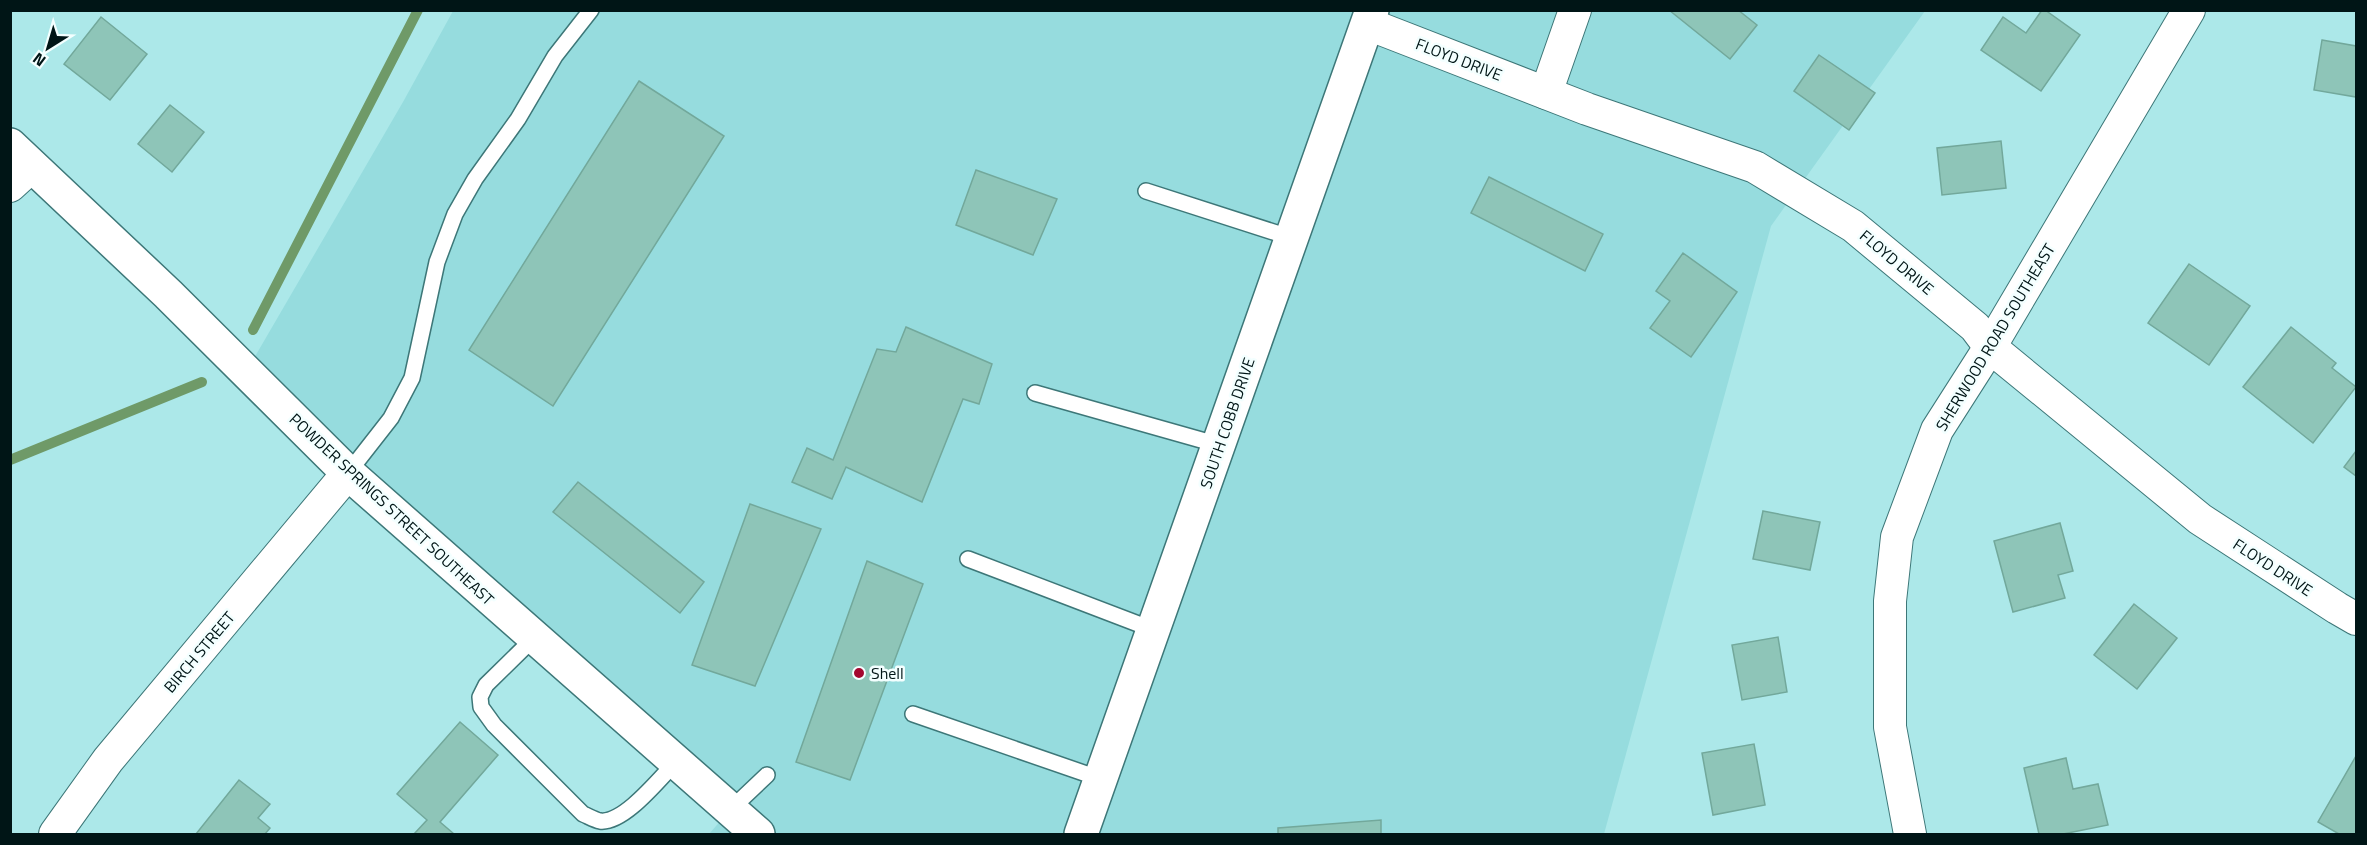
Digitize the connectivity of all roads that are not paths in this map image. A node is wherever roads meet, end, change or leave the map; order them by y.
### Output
1 (591, 10) edge
2 (1575, 10) edge
3 (2189, 10) edge
4 (1370, 17) edge
5 (1546, 93) junction
6 (18, 166) edge
7 (1146, 191) dead end
8 (1292, 238) junction
9 (1990, 346) junction
10 (1035, 393) dead end
11 (1219, 445) junction
12 (348, 473) junction
13 (968, 559) dead end
14 (2356, 619) edge
15 (1154, 630) junction
16 (534, 638) junction
17 (913, 714) dead end
18 (676, 762) junction
19 (767, 775) dead end
20 (1101, 779) junction
21 (730, 810) junction
22 (56, 834) edge
23 (758, 834) edge
24 (1081, 834) edge
25 (1910, 834) edge

1 - 12 lane
2 - 5 street
3 - 9 street, SHERWOOD ROAD SOUTHEAST
4 - 5 street, FLOYD DRIVE
4 - 8 street, SOUTH COBB DRIVE
5 - 9 street, FLOYD DRIVE
6 - 12 street, POWDER SPRINGS STREET SOUTHEAST
7 - 8 lane
8 - 11 street, SOUTH COBB DRIVE
9 - 14 street, FLOYD DRIVE
9 - 25 street, SHERWOOD ROAD SOUTHEAST
10 - 11 lane
11 - 15 street, SOUTH COBB DRIVE
12 - 16 street, POWDER SPRINGS STREET SOUTHEAST
12 - 22 street, BIRCH STREET
13 - 15 lane
15 - 20 street, SOUTH COBB DRIVE
16 - 18 street, POWDER SPRINGS STREET SOUTHEAST
16 - 18 lane
17 - 20 lane
18 - 21 street, POWDER SPRINGS STREET SOUTHEAST
19 - 21 lane
20 - 24 street, SOUTH COBB DRIVE
21 - 23 street, POWDER SPRINGS STREET SOUTHEAST

